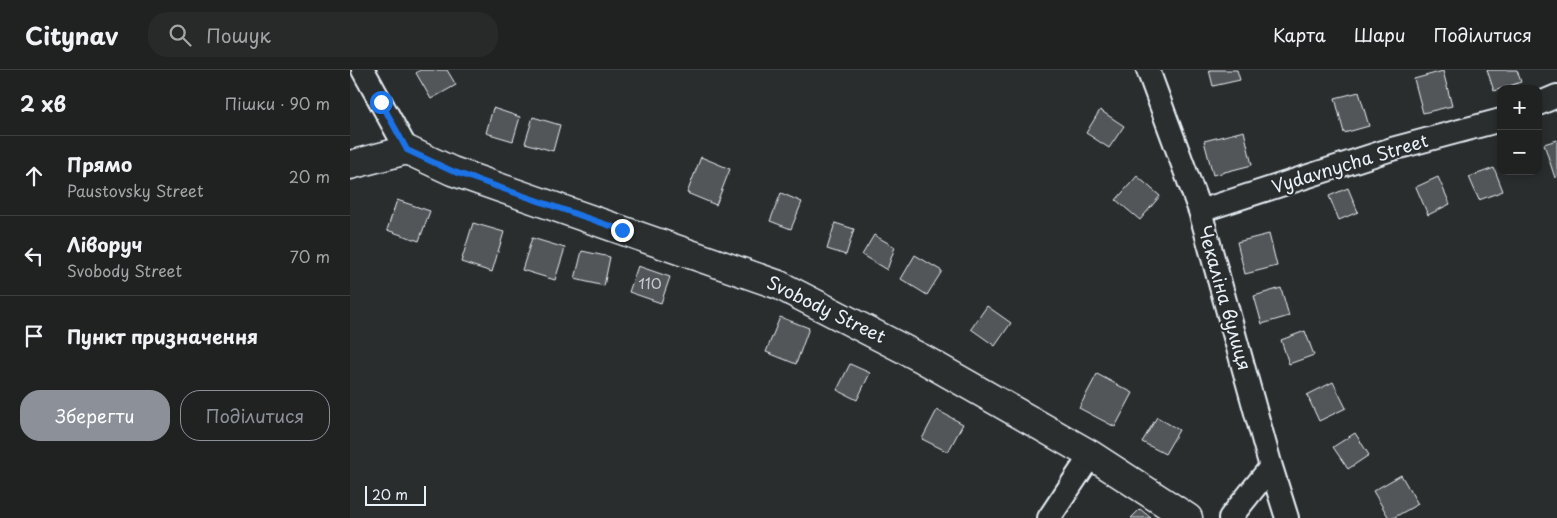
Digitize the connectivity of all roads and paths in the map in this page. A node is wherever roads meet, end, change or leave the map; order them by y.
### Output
1 (364, 70) edge
2 (1148, 70) edge
3 (1557, 96) edge
4 (1542, 102) edge
5 (1497, 121) edge
6 (407, 150) junction
7 (350, 165) edge
8 (1200, 211) junction
9 (1091, 455) junction
10 (1271, 466) junction
11 (1049, 518) edge
12 (1188, 518) edge
13 (1230, 518) edge
14 (1287, 518) edge

1 - 6 street
2 - 8 street, Чекаліна вулиця
3 - 4 street
5 - 8 street, Vydavnycha Street
6 - 7 street
6 - 9 street, Svobody Street
8 - 10 street, Чекаліна вулиця
9 - 11 street
9 - 12 street, Svobody Street
10 - 13 street
10 - 14 street, Чекаліна вулиця

